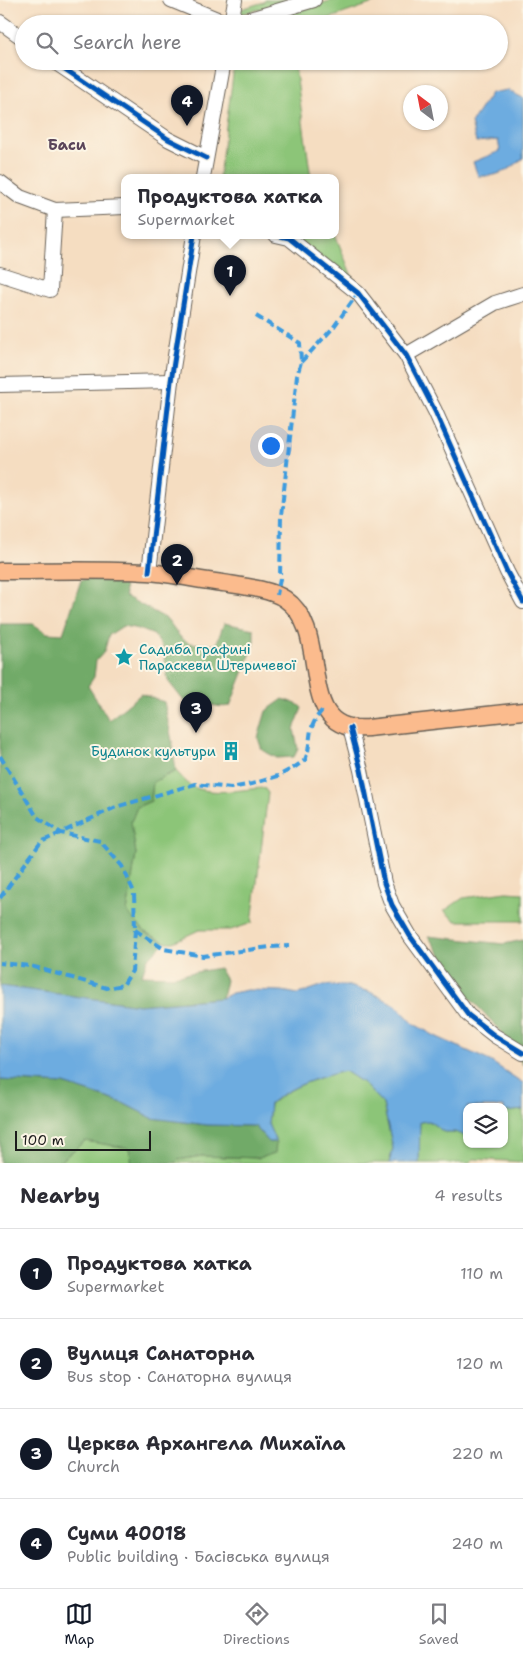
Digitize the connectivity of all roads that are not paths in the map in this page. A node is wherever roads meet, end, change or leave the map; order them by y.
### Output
1 (171, 0) edge
2 (235, 0) edge
3 (314, 0) edge
4 (208, 15) edge
5 (232, 15) edge
6 (262, 15) edge
7 (0, 22) edge
8 (15, 33) edge
9 (66, 70) edge
10 (222, 70) edge
11 (206, 158) junction
12 (203, 174) edge
13 (0, 182) edge
14 (121, 207) edge
15 (55, 210) junction
16 (193, 239) edge
17 (290, 239) edge
18 (0, 274) edge
19 (523, 294) edge
20 (406, 355) junction
21 (171, 381) junction
22 (0, 385) edge
23 (0, 571) edge
24 (149, 572) junction
25 (523, 602) edge
26 (523, 711) edge
27 (350, 728) junction
28 (523, 1053) edge

1 - 4 street
2 - 5 street
3 - 6 street
7 - 8 street
9 - 11 street
10 - 11 street
11 - 12 street
13 - 15 street
14 - 15 street
15 - 18 street
16 - 21 street
17 - 20 street
19 - 20 street
20 - 25 street
21 - 22 street
21 - 24 street
23 - 24 main road
24 - 27 main road
26 - 27 main road
27 - 28 street

